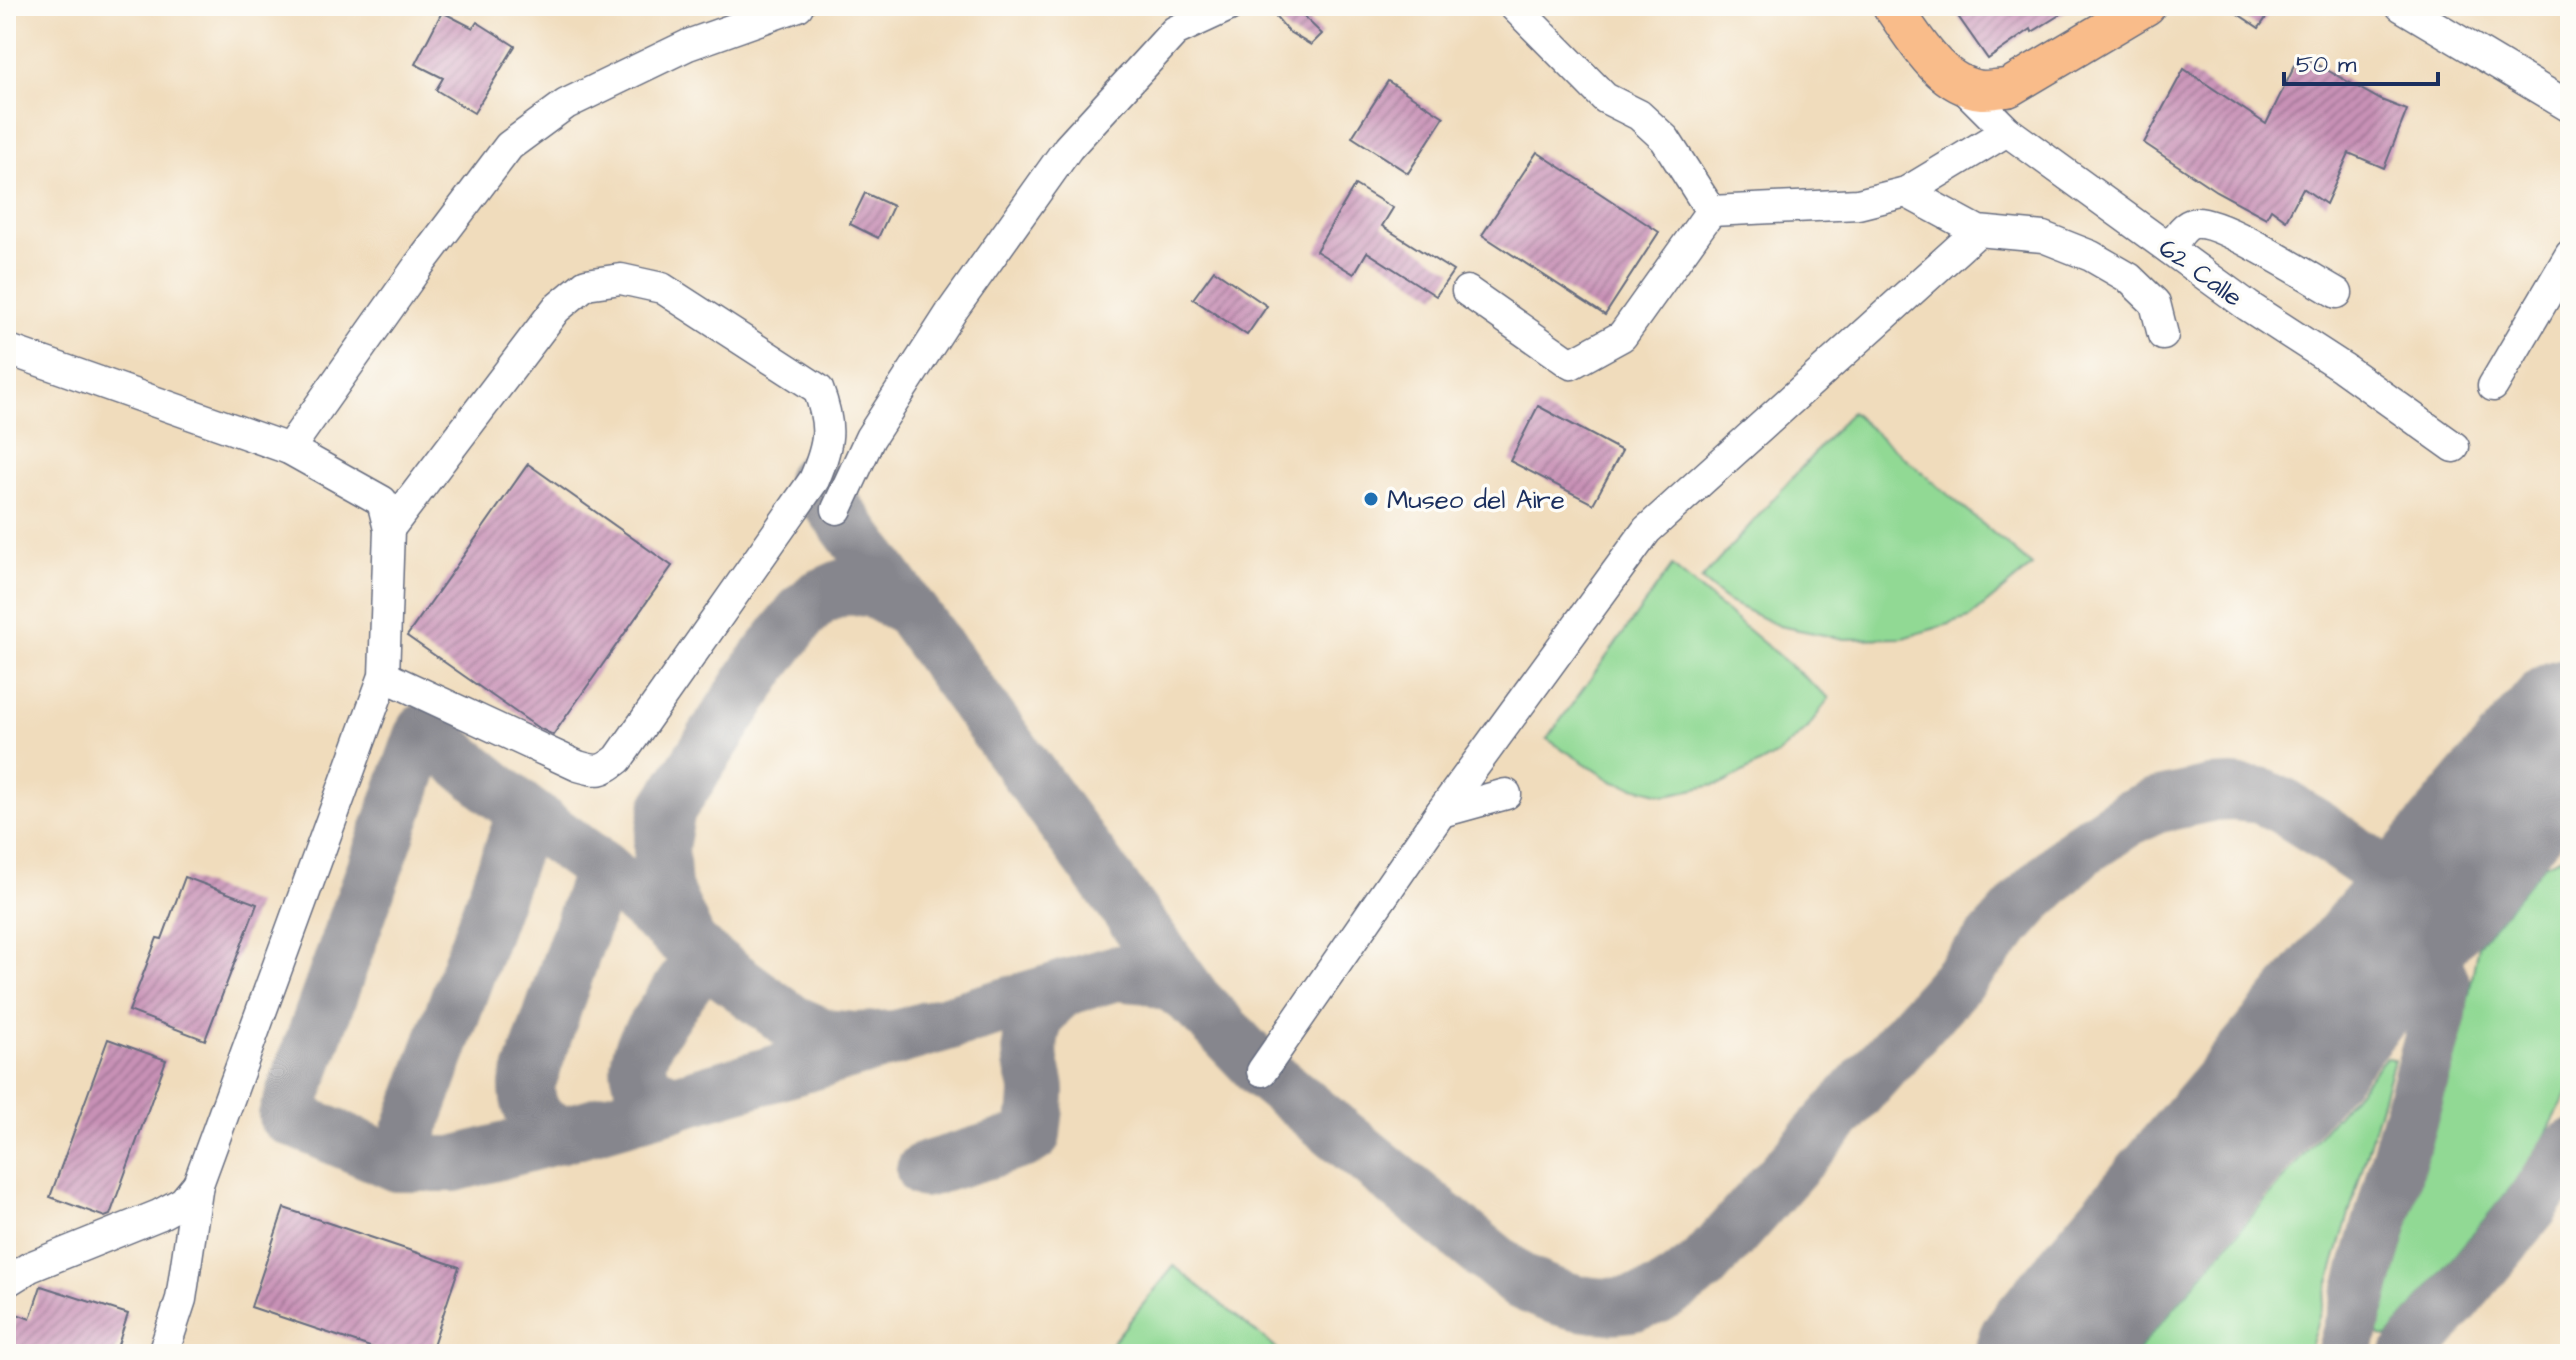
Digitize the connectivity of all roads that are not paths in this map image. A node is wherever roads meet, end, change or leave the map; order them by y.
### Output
1 (798, 6) edge
2 (1229, 6) edge
3 (1514, 6) edge
4 (1892, 6) edge
5 (2146, 6) edge
6 (2401, 6) edge
7 (1960, 84) junction
8 (2570, 107) edge
9 (2007, 131) junction
10 (1906, 192) junction
11 (1711, 211) junction
12 (1978, 231) junction
13 (2170, 249) junction
14 (2570, 255) edge
15 (1467, 291) dead end
16 (2337, 293) dead end
17 (2163, 335) dead end
18 (6, 349) edge
19 (2493, 386) dead end
20 (2454, 447) dead end
21 (289, 449) junction
22 (837, 509) dead end
23 (389, 529) junction
24 (384, 676) junction
25 (1506, 794) dead end
26 (1441, 812) junction
27 (1262, 1071) dead end
28 (198, 1184) junction
29 (6, 1282) edge
30 (163, 1354) edge

1 - 21 street
2 - 22 street
3 - 11 street
4 - 7 main road
5 - 7 main road
6 - 8 street
7 - 9 street, 62 Calle
9 - 10 street
9 - 13 street, 62 Calle
10 - 11 street
10 - 12 street
11 - 15 street
12 - 17 street
12 - 26 street
13 - 16 street
13 - 20 street, 62 Calle
14 - 19 street
18 - 21 street
21 - 23 street
23 - 24 street
23 - 24 street
24 - 28 street
25 - 26 street
26 - 27 street
28 - 29 street
28 - 30 street

